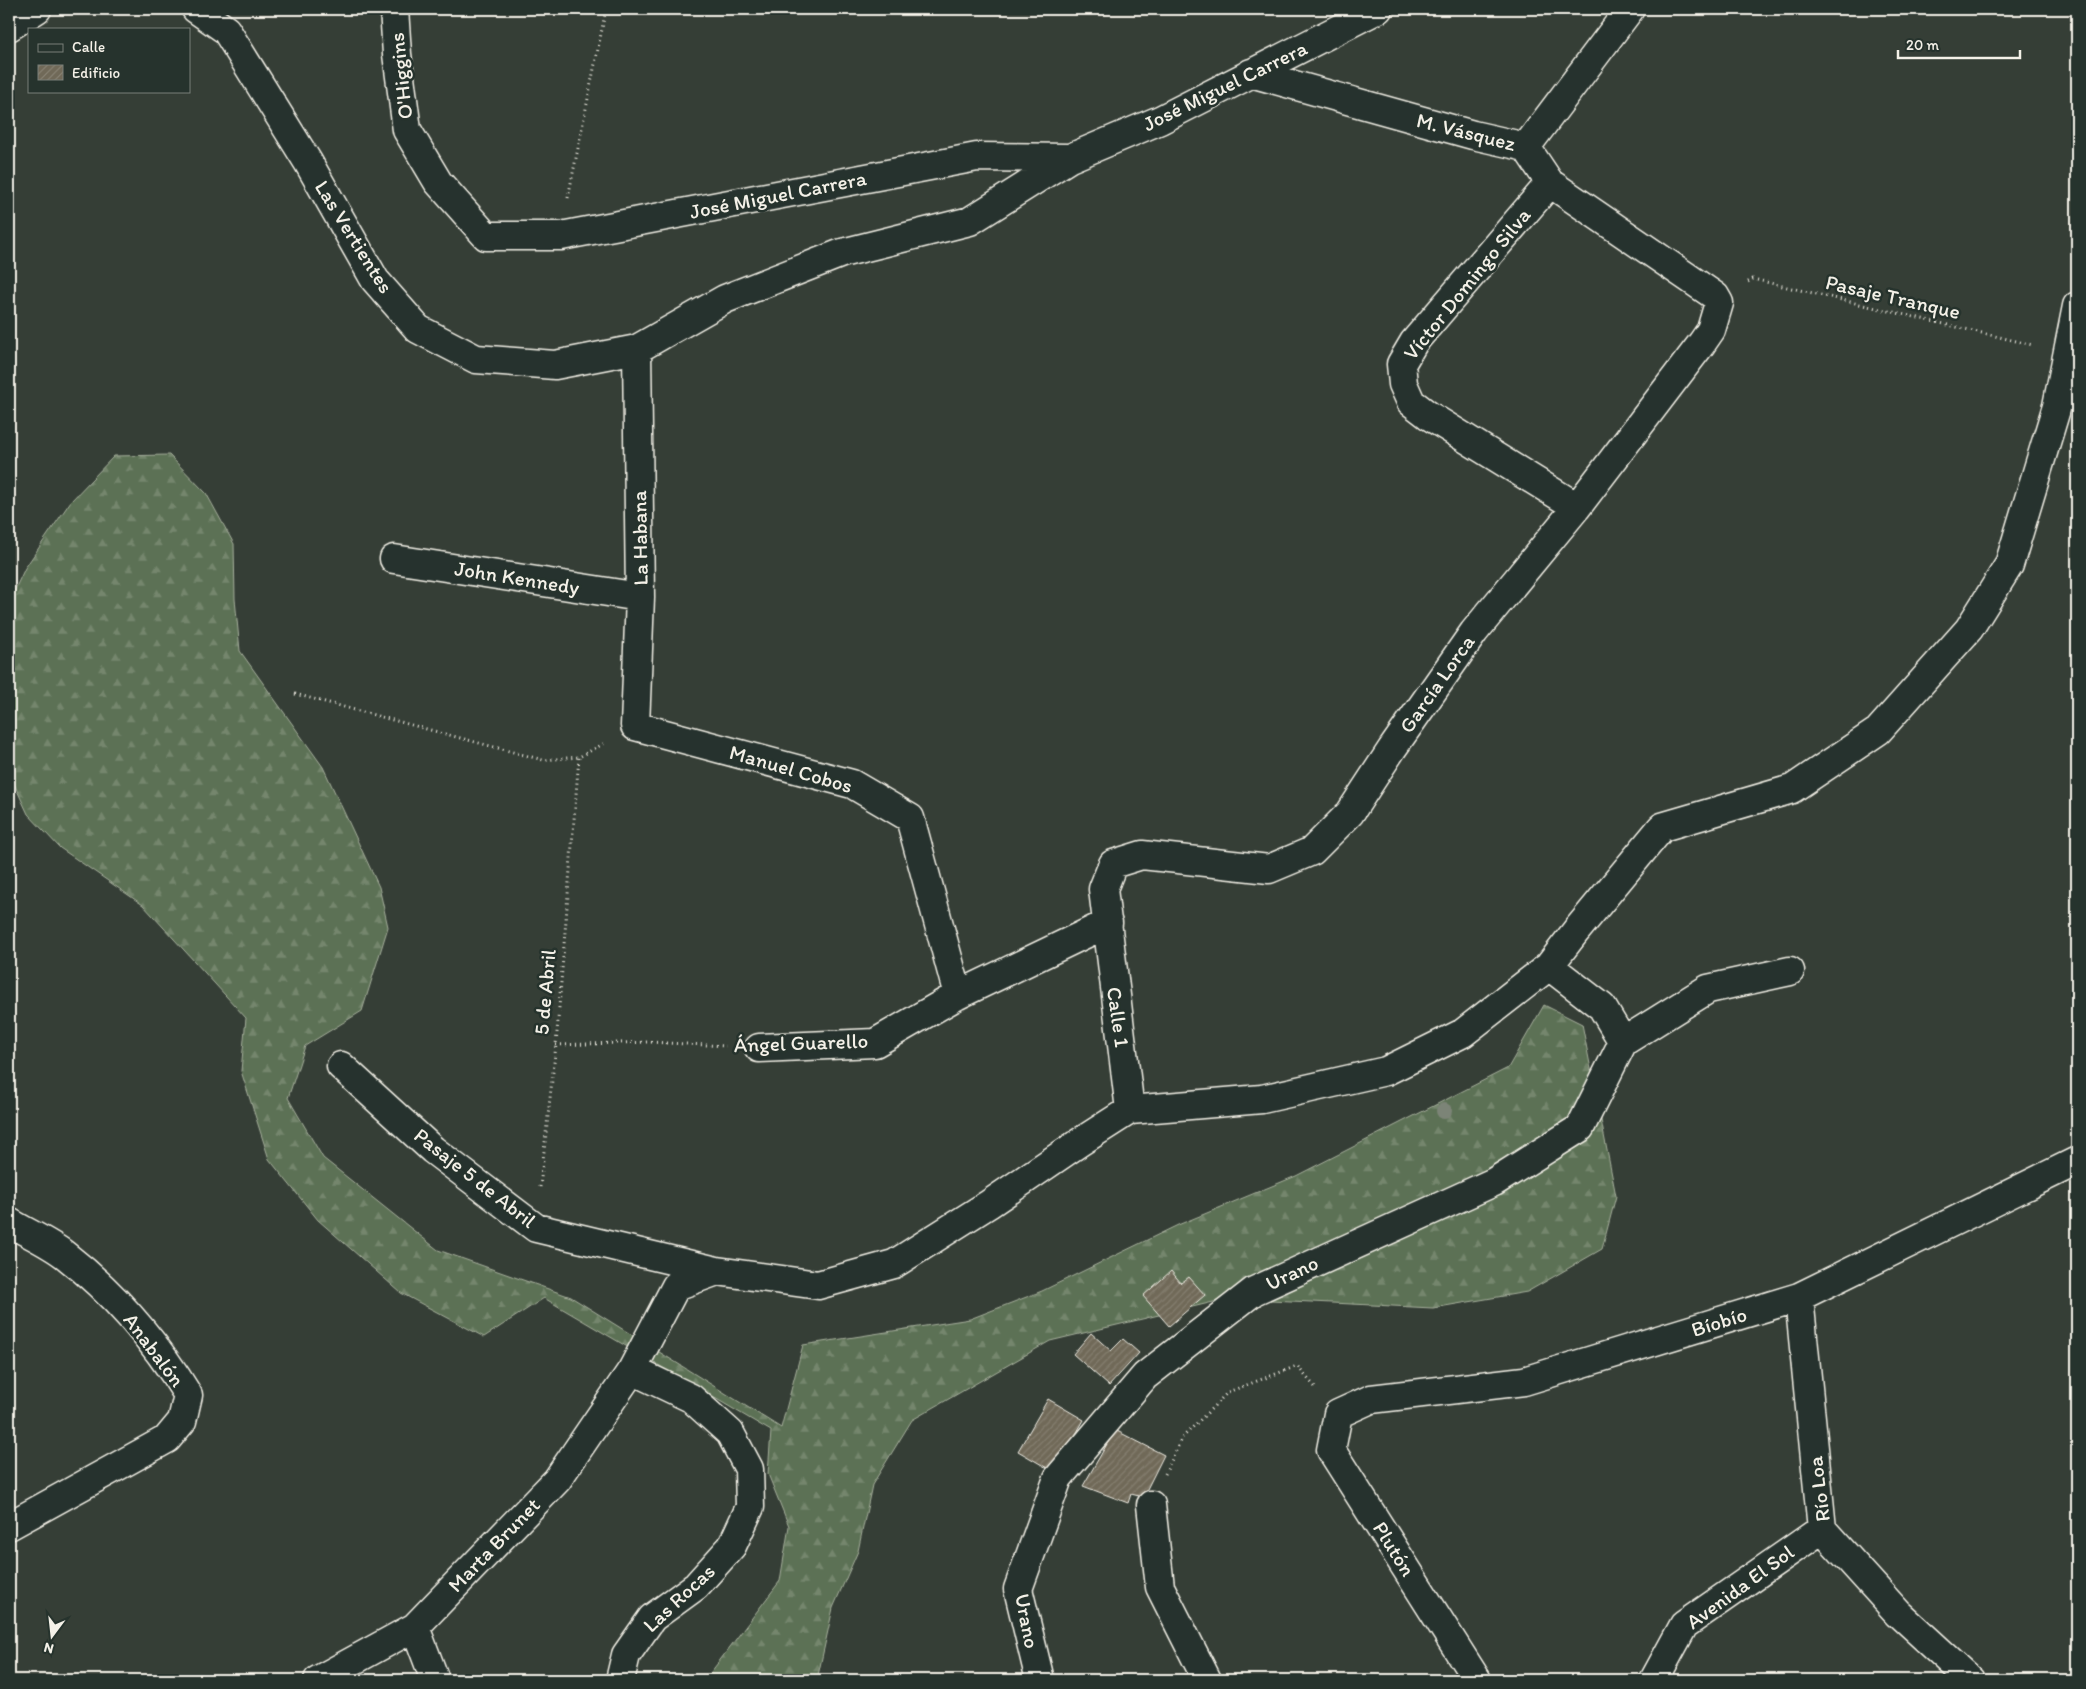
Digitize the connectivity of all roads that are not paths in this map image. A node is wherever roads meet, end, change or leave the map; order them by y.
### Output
1 (36, 9) edge
2 (196, 9) edge
3 (394, 9) edge
4 (1378, 9) edge
5 (1630, 9) edge
6 (9, 27) edge
7 (1251, 73) junction
8 (1526, 147) junction
9 (1070, 158) junction
10 (1550, 183) junction
11 (486, 236) joint
12 (1719, 303) joint
13 (2077, 306) edge
14 (637, 349) junction
15 (1577, 506) junction
16 (394, 559) dead end
17 (640, 597) junction
18 (635, 726) joint
19 (1108, 923) junction
20 (1549, 966) junction
21 (1790, 971) dead end
22 (958, 995) junction
23 (1623, 1042) junction
24 (759, 1048) road end
25 (341, 1066) dead end
26 (1130, 1110) junction
27 (2077, 1161) edge
28 (9, 1222) edge
29 (717, 1271) junction
30 (1799, 1297) junction
31 (632, 1370) junction
32 (1338, 1414) joint
33 (1151, 1505) road end
34 (9, 1526) edge
35 (1822, 1529) junction
36 (415, 1627) junction
37 (318, 1680) edge
38 (435, 1680) edge
39 (620, 1680) edge
40 (1040, 1680) edge
41 (1207, 1680) edge
42 (1477, 1680) edge
43 (1654, 1680) edge
44 (1971, 1680) edge

1 - 6 street
2 - 14 street, Las Vertientes
3 - 11 street, O'Higgins
4 - 7 street, José Miguel Carrera
5 - 8 street
7 - 8 street, M. Vásquez
7 - 9 street, José Miguel Carrera
8 - 10 street, M. Vásquez
9 - 11 street, José Miguel Carrera
9 - 14 street, José Miguel Carrera
10 - 12 street, M. Vásquez
10 - 15 street, Víctor Domingo Silva
12 - 15 street, García Lorca
13 - 20 street
14 - 17 street, La Habana
15 - 19 street, García Lorca
16 - 17 street, John Kennedy
17 - 18 street, La Habana
18 - 22 street, Manuel Cobos
19 - 22 street, Ángel Guarello
19 - 26 street, Calle 1
20 - 23 street
20 - 26 street
21 - 23 street
22 - 24 street, Ángel Guarello
23 - 40 street, Urano
25 - 29 street, Pasaje 5 de Abril
26 - 29 street, Pasaje 5 de Abril
27 - 30 street, Bíobío
28 - 34 street, Anabalón
29 - 31 street, Marta Brunet
30 - 32 street, Bíobío
30 - 35 street, Río Loa
31 - 36 street, Marta Brunet
31 - 39 street, Las Rocas
32 - 42 street, Plutón
33 - 41 street
35 - 43 street, Avenida El Sol
35 - 44 street, Río Loa
36 - 37 street, Marta Brunet
36 - 38 street

